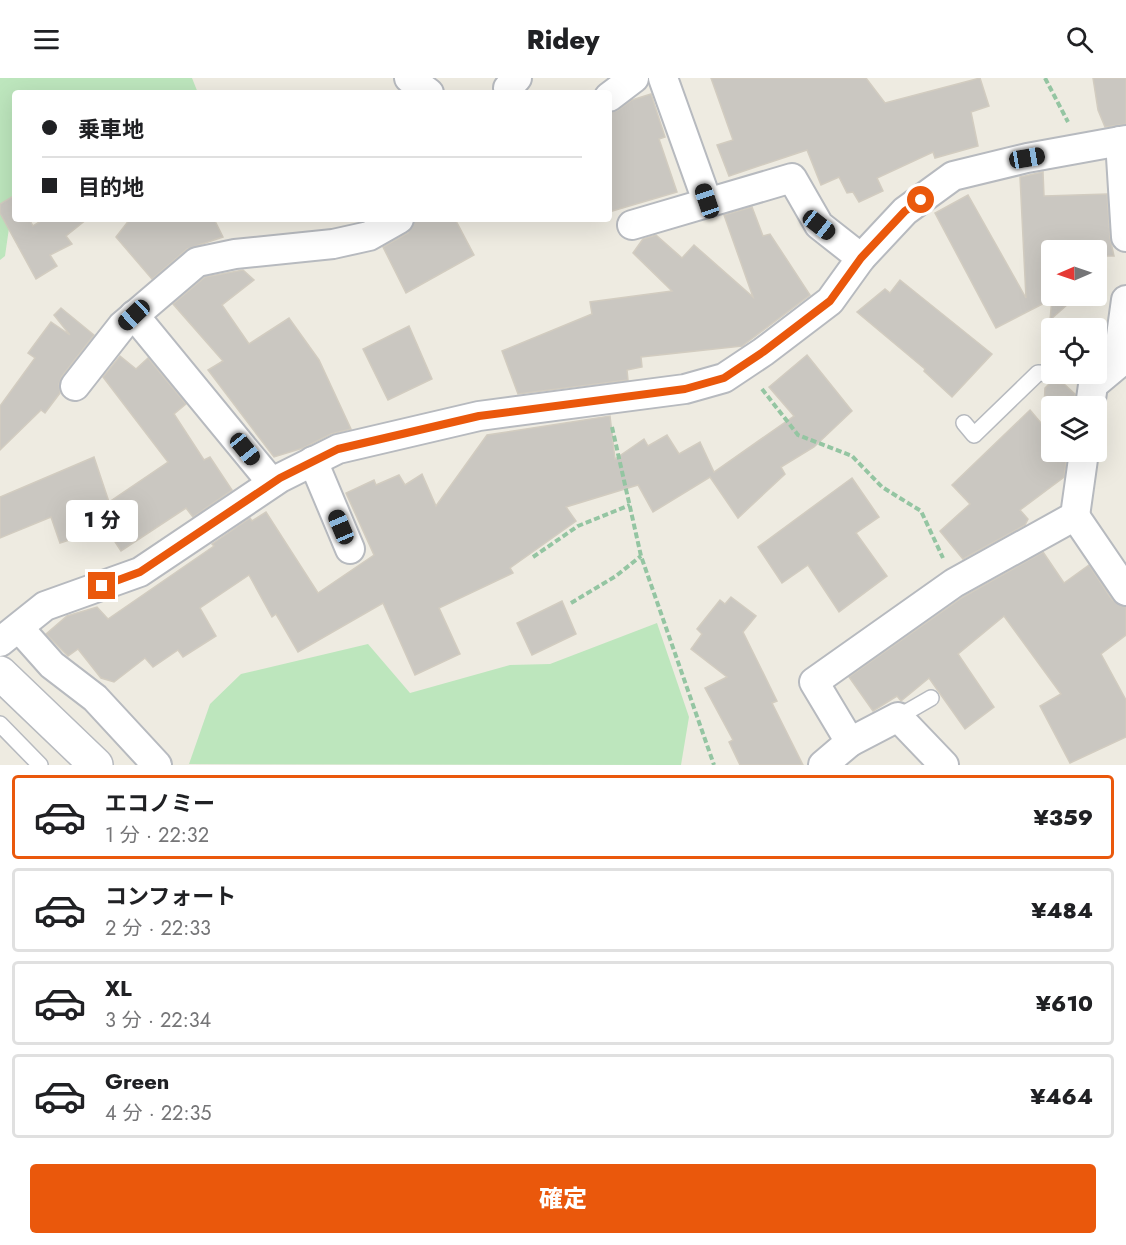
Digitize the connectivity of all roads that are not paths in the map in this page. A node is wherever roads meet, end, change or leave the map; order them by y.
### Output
1 (409, 78) edge
2 (634, 78) edge
3 (663, 78) edge
4 (425, 90) edge
5 (612, 95) edge
6 (1123, 141) edge
7 (707, 201) junction
8 (394, 222) edge
9 (632, 225) dead end
10 (1126, 237) edge
11 (861, 258) junction
12 (1126, 300) edge
13 (134, 315) junction
14 (1116, 369) edge
15 (75, 386) dead end
16 (1091, 396) edge
17 (964, 423) dead end
18 (313, 461) junction
19 (1082, 462) edge
20 (272, 483) junction
21 (1075, 516) junction
22 (350, 549) dead end
23 (1126, 591) edge
24 (9, 635) edge
25 (0, 673) edge
26 (931, 698) dead end
27 (898, 717) junction
28 (0, 724) edge
29 (850, 742) junction
30 (40, 765) edge
31 (96, 765) edge
32 (157, 765) edge
33 (822, 765) edge
34 (944, 765) edge

1 - 4 street
2 - 5 street
3 - 7 street
6 - 10 street
6 - 11 street
7 - 9 street
7 - 11 street
8 - 13 street
11 - 18 street
12 - 14 street
13 - 15 street
13 - 20 street
14 - 16 street
14 - 17 lane
18 - 20 street
18 - 22 street
19 - 21 street
20 - 24 street
21 - 23 street
21 - 29 street
24 - 32 street
25 - 31 street
26 - 27 lane
27 - 29 street
27 - 34 street
28 - 30 lane
29 - 33 street

